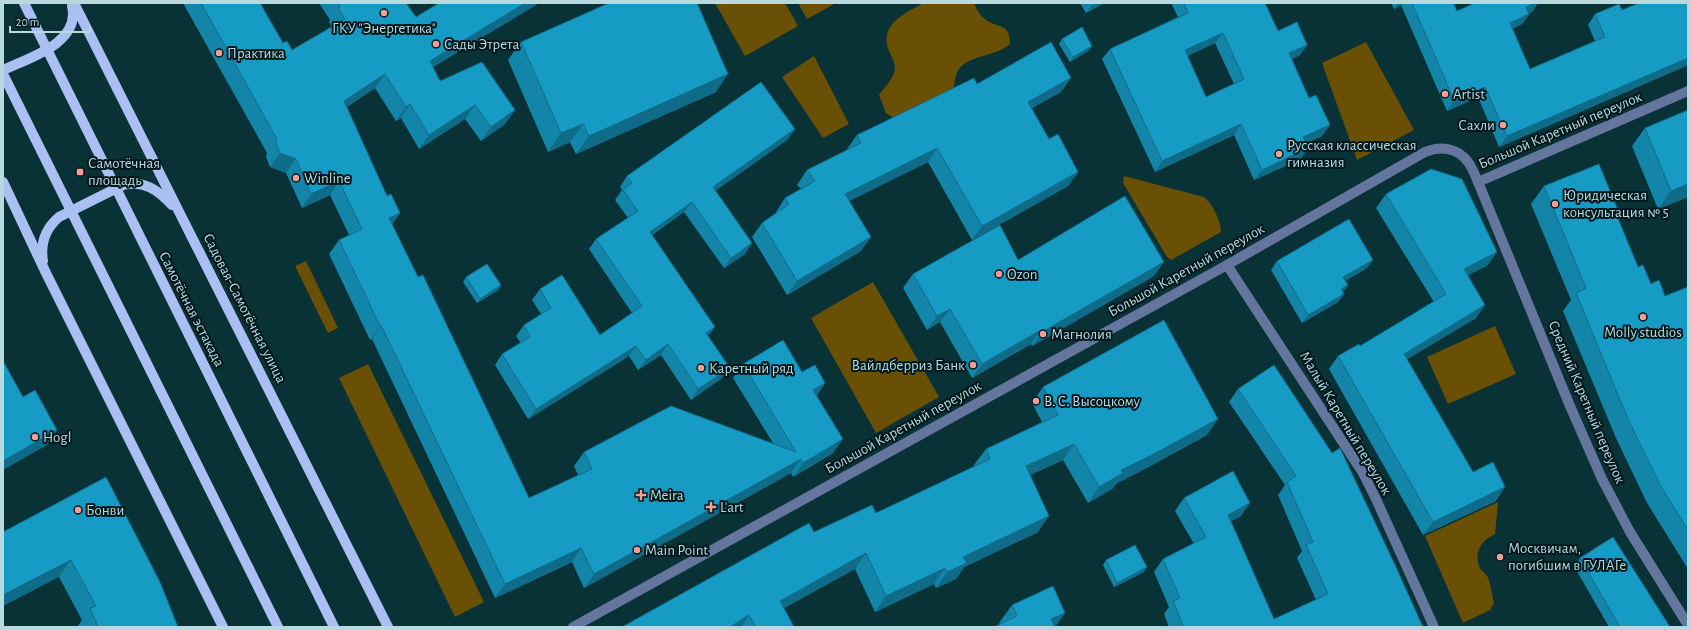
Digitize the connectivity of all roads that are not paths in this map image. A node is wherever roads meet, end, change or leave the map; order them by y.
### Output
1 (24, 3) edge
2 (72, 3) edge
3 (3, 70) edge
4 (3, 74) edge
5 (1688, 91) edge
6 (3, 182) edge
7 (1478, 182) junction
8 (181, 215) junction
9 (1227, 264) junction
10 (46, 272) junction
11 (1688, 625) edge
12 (223, 627) edge
13 (278, 627) edge
14 (334, 627) edge
15 (388, 627) edge
16 (573, 627) edge
17 (1434, 627) edge

1 - 14 main road, Самотёчная эстакада, bridge
2 - 3 main road
2 - 8 main road, Садовая-Самотёчная улица
4 - 13 main road, bridge
5 - 7 street, Большой Каретный переулок
6 - 10 main road
7 - 9 street, Большой Каретный переулок
7 - 11 street, Средний Каретный переулок
8 - 10 main road
8 - 15 main road, Садовая-Самотёчная улица
9 - 16 street, Большой Каретный переулок
9 - 17 street, Малый Каретный переулок
10 - 12 main road

